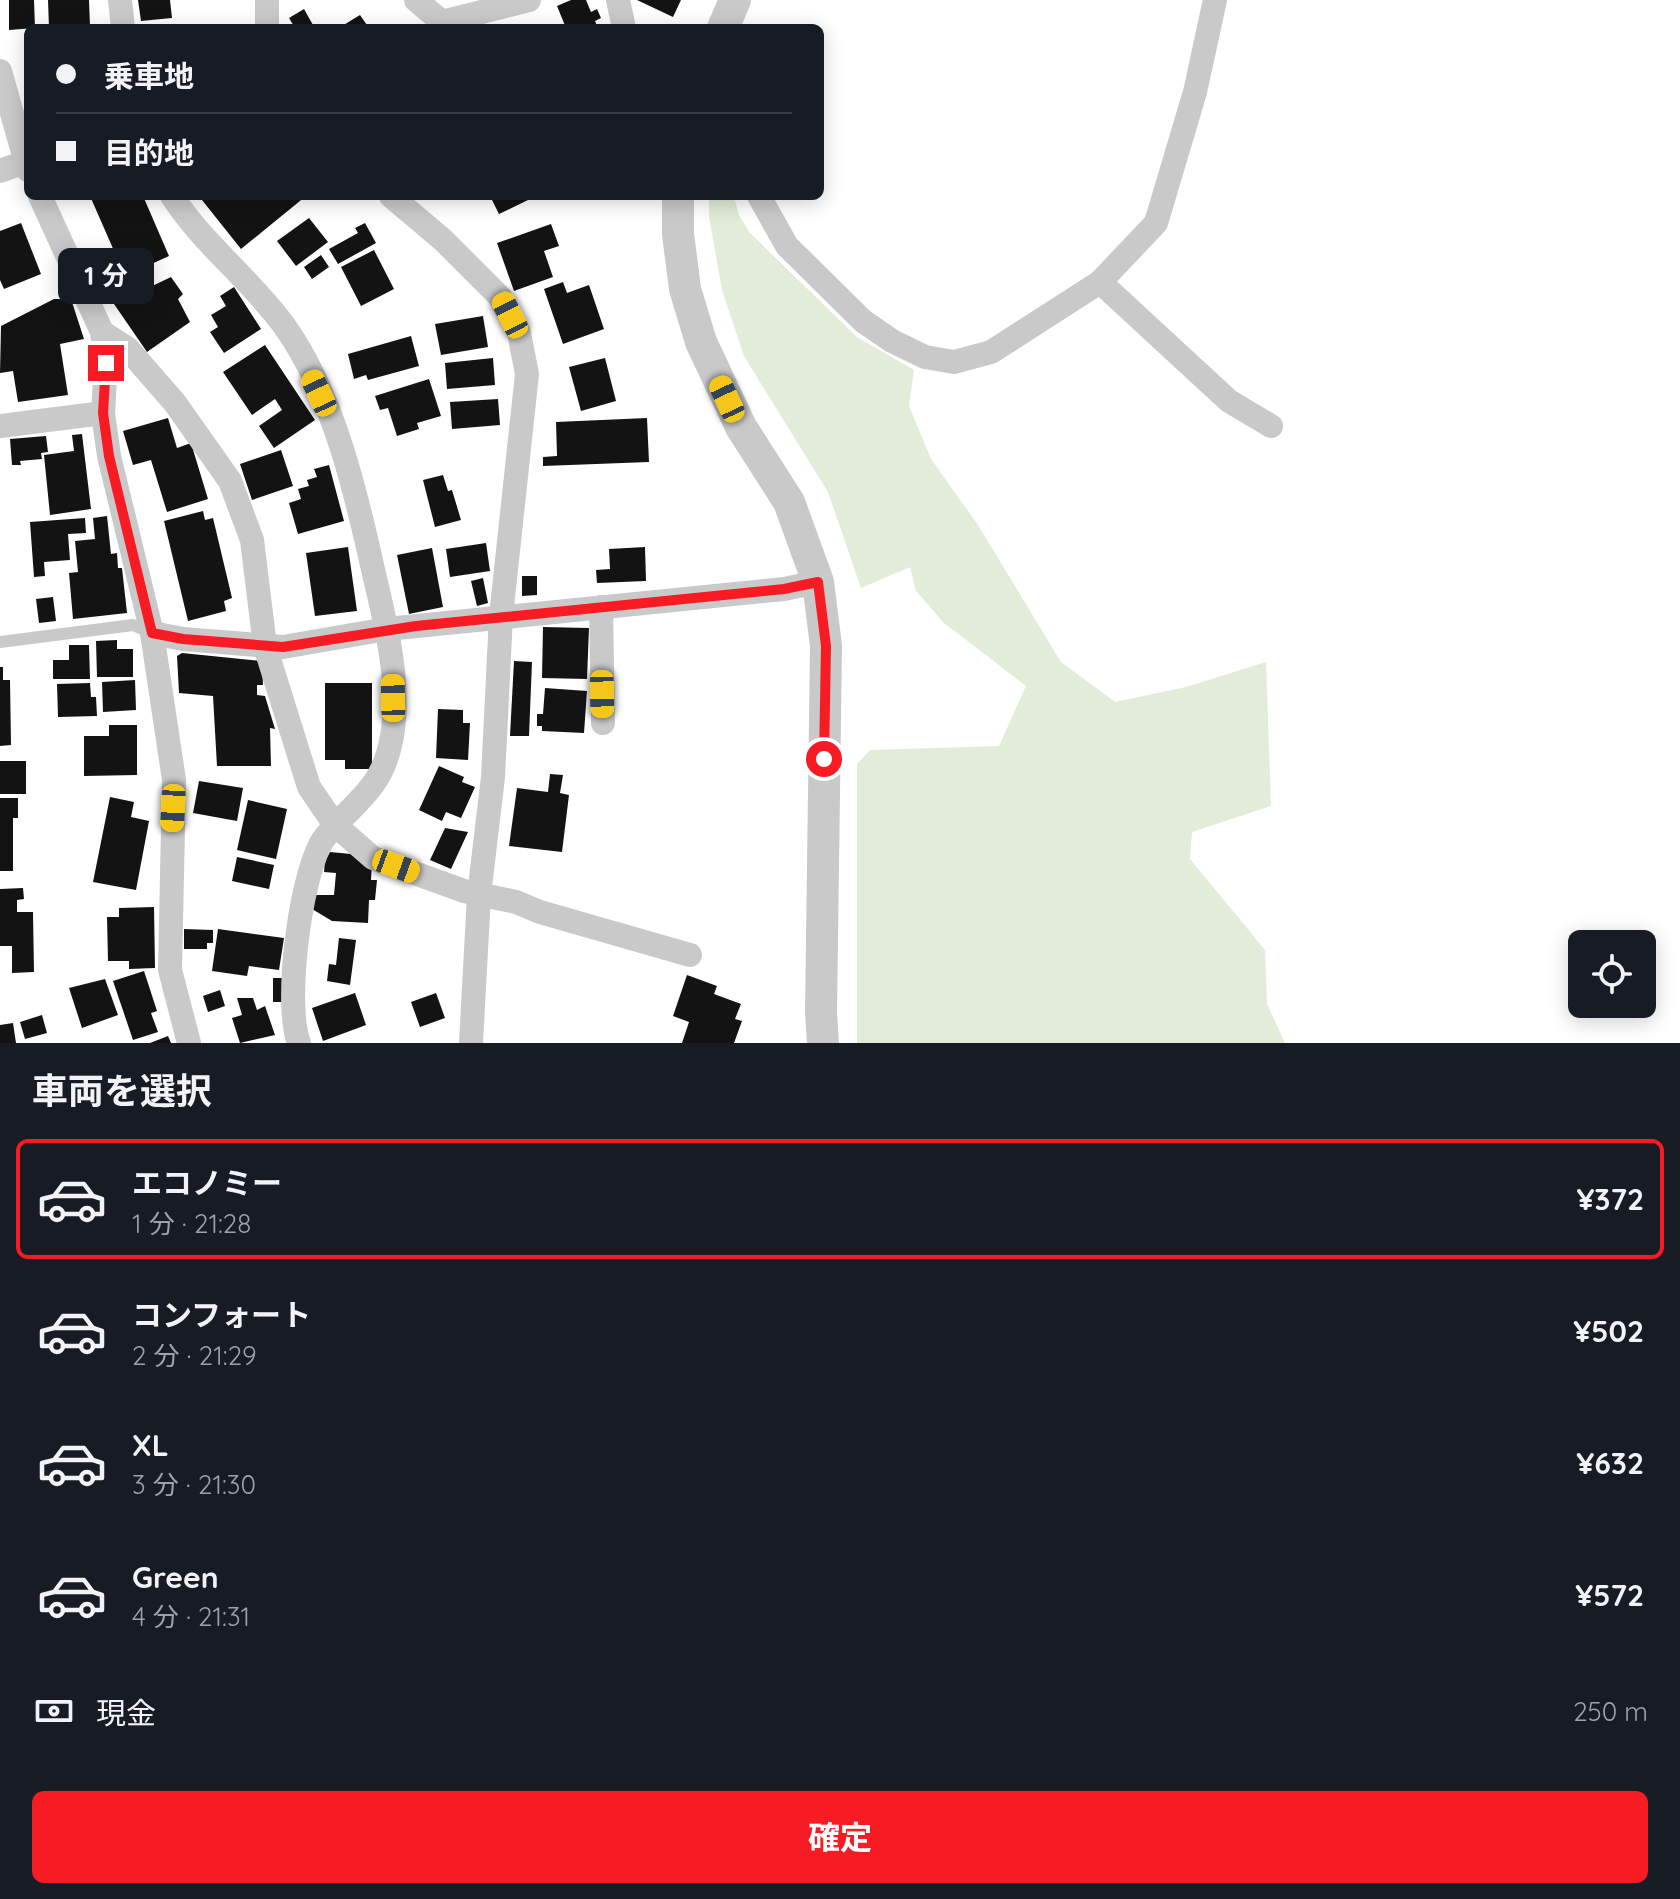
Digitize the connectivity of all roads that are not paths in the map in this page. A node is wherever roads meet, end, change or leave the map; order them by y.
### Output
1 (120, 0) edge
2 (267, 0) edge
3 (416, 0) edge
4 (529, 0) edge
5 (618, 0) edge
6 (735, 0) edge
7 (1215, 0) edge
8 (504, 2) edge
9 (123, 24) edge
10 (267, 24) edge
11 (623, 24) edge
12 (725, 24) edge
13 (0, 71) edge
14 (24, 155) edge
15 (24, 166) edge
16 (0, 171) edge
17 (42, 200) edge
18 (175, 200) edge
19 (396, 200) edge
20 (678, 200) edge
21 (761, 200) edge
22 (1100, 282) junction
23 (102, 332) junction
24 (103, 413) junction
25 (0, 426) edge
26 (1271, 426) dead end
27 (818, 582) junction
28 (601, 607) junction
29 (501, 616) junction
30 (387, 629) junction
31 (152, 633) junction
32 (0, 642) edge
33 (265, 646) junction
34 (603, 723) dead end
35 (335, 825) junction
36 (479, 895) junction
37 (690, 955) dead end
38 (189, 1043) edge
39 (299, 1043) edge
40 (471, 1043) edge
41 (823, 1043) edge

1 - 9 street
2 - 10 street
3 - 8 street
4 - 8 street
5 - 11 street
6 - 12 street
7 - 22 street
13 - 14 street
15 - 16 street
17 - 23 street
18 - 30 street
19 - 29 street
20 - 27 street
21 - 22 street
22 - 26 street
23 - 24 street
23 - 33 street
24 - 25 street
24 - 31 street
27 - 28 street
27 - 41 street
28 - 29 street
28 - 34 street
29 - 30 street
29 - 36 street
30 - 33 street
30 - 35 street
31 - 32 lane
31 - 33 street
31 - 38 street
33 - 35 street
35 - 36 street
35 - 39 street
36 - 37 street
36 - 40 street

